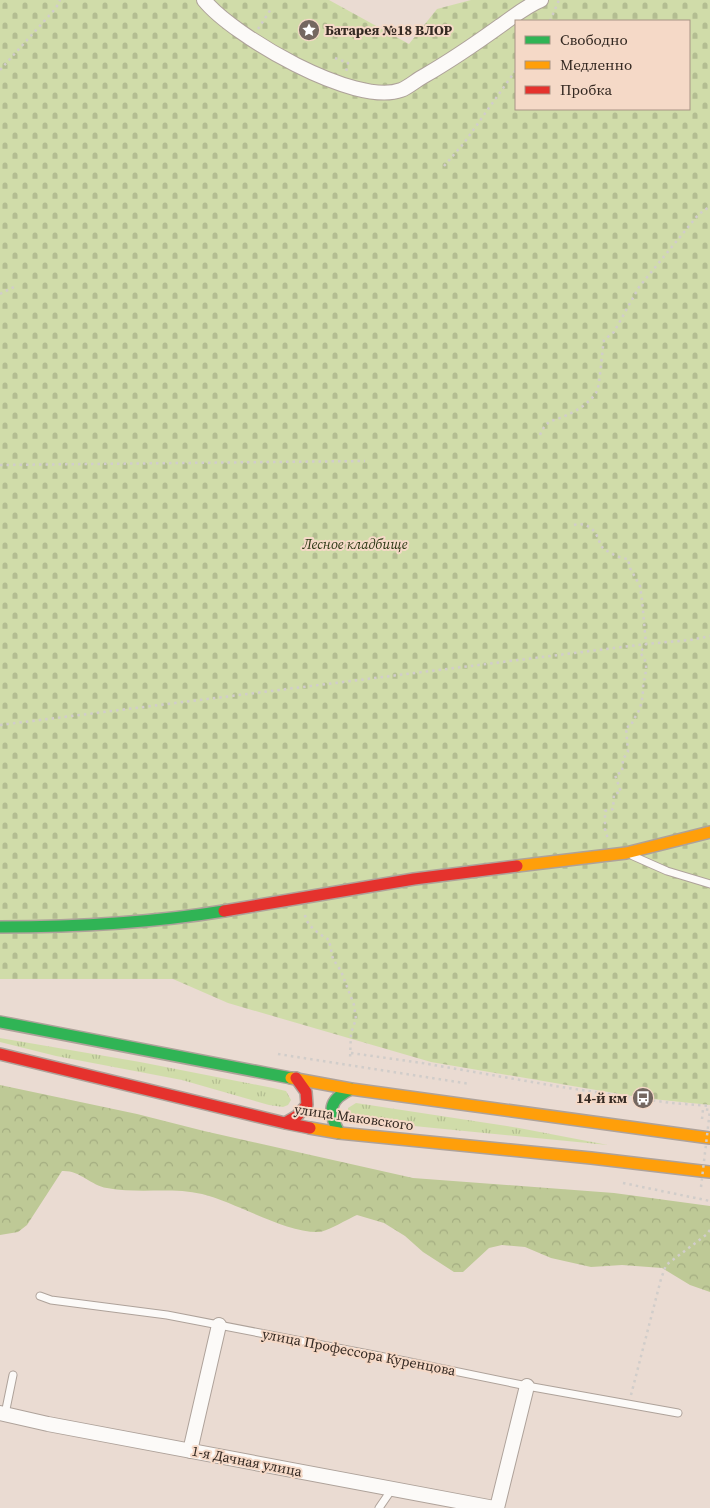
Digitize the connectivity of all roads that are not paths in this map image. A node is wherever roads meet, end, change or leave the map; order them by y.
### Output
1 (204, 0) edge
2 (541, 0) edge
3 (710, 832) edge
4 (626, 853) junction
5 (710, 884) edge
6 (0, 927) edge
7 (0, 1022) edge
8 (0, 1054) edge
9 (296, 1078) junction
10 (351, 1089) junction
11 (285, 1124) junction
12 (338, 1133) junction
13 (710, 1138) edge
14 (710, 1172) edge
15 (40, 1296) dead end
16 (219, 1325) junction
17 (13, 1375) dead end
18 (527, 1386) junction
19 (3, 1413) edge
20 (678, 1414) dead end
21 (190, 1451) junction
22 (392, 1489) junction
23 (379, 1508) edge
24 (495, 1508) edge

1 - 2 street
3 - 4 main road
4 - 5 lane
4 - 6 main road
7 - 9 main road, улица Маковского
8 - 11 main road, улица Маковского
9 - 10 main road, улица Маковского
9 - 11 main road
10 - 12 main road
10 - 13 main road, улица Маковского
11 - 12 main road, улица Маковского
12 - 14 main road, улица Маковского
15 - 16 lane, улица Профессора Куренцова
16 - 18 lane, улица Профессора Куренцова
16 - 21 street
17 - 19 lane
18 - 20 lane, улица Профессора Куренцова
18 - 24 street
19 - 21 street, 1-я Дачная улица
21 - 22 street, 1-я Дачная улица
22 - 23 lane
22 - 24 street, 1-я Дачная улица

